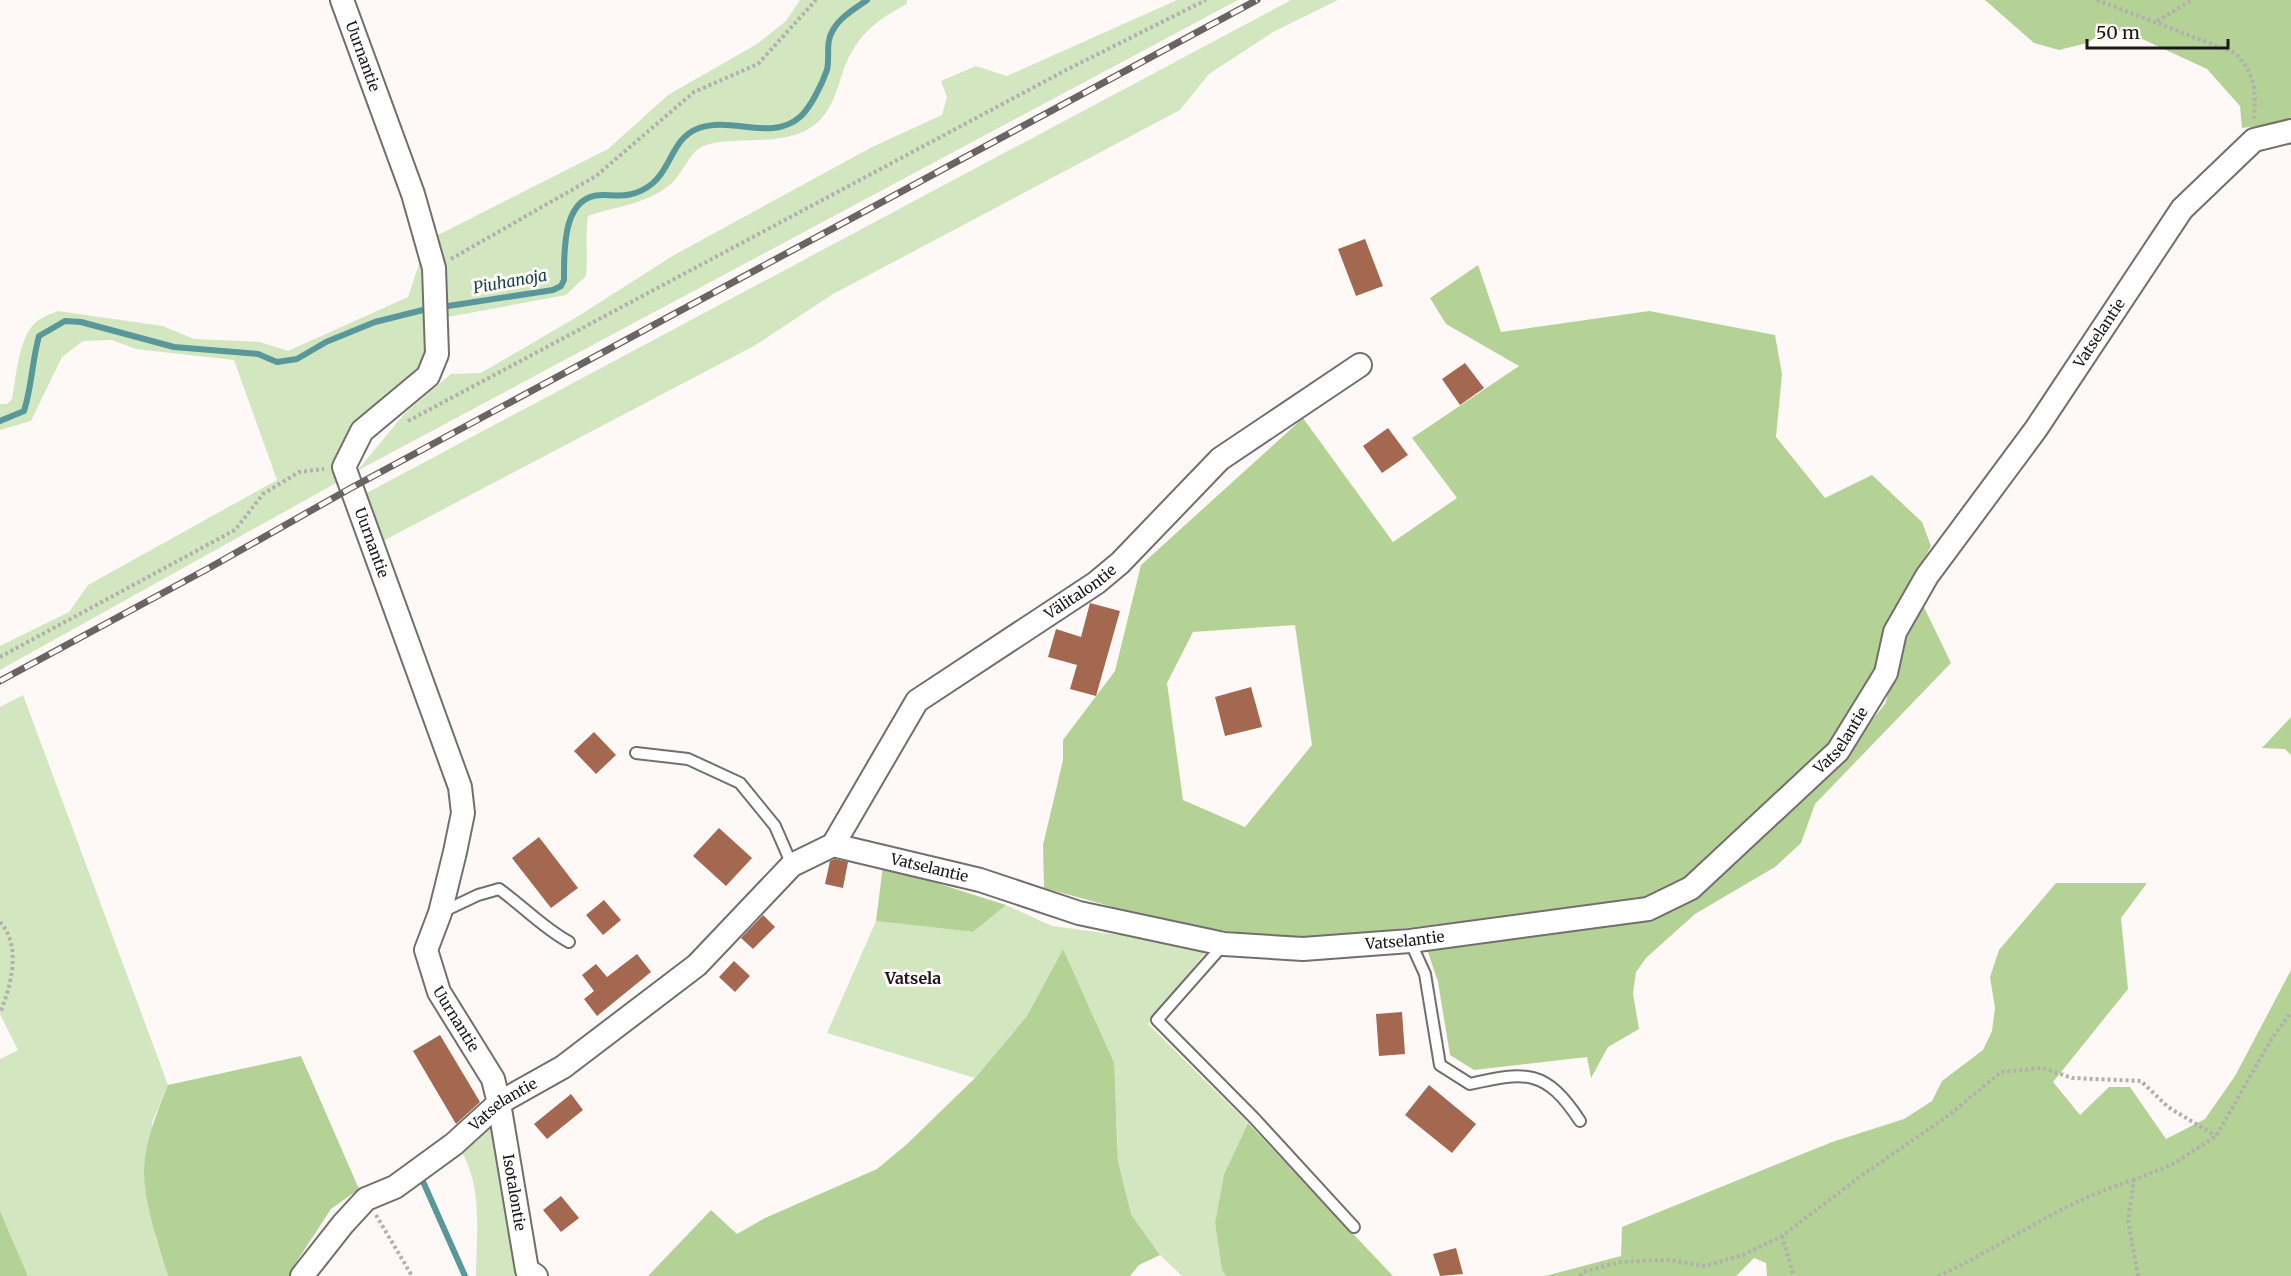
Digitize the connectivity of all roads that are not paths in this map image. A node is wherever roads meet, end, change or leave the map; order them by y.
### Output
1 (342, 0) edge
2 (2291, 131) edge
3 (1360, 365) dead end
4 (636, 753) dead end
5 (833, 845) junction
6 (792, 865) junction
7 (440, 913) junction
8 (1410, 941) junction
9 (569, 942) dead end
10 (1224, 944) junction
11 (499, 1103) junction
12 (1580, 1120) dead end
13 (1354, 1227) dead end
14 (302, 1276) edge
15 (536, 1276) edge

1 - 7 street, Uurnantie
2 - 8 street, Vatselantie
3 - 5 street, Välitalontie
4 - 6 lane
5 - 6 street, Vatselantie
5 - 10 street, Vatselantie
6 - 11 street, Vatselantie
7 - 9 lane
7 - 11 street, Uurnantie
8 - 10 street, Vatselantie
8 - 12 lane
10 - 13 lane
11 - 14 street, Vatselantie
11 - 15 street, Isotalontie

